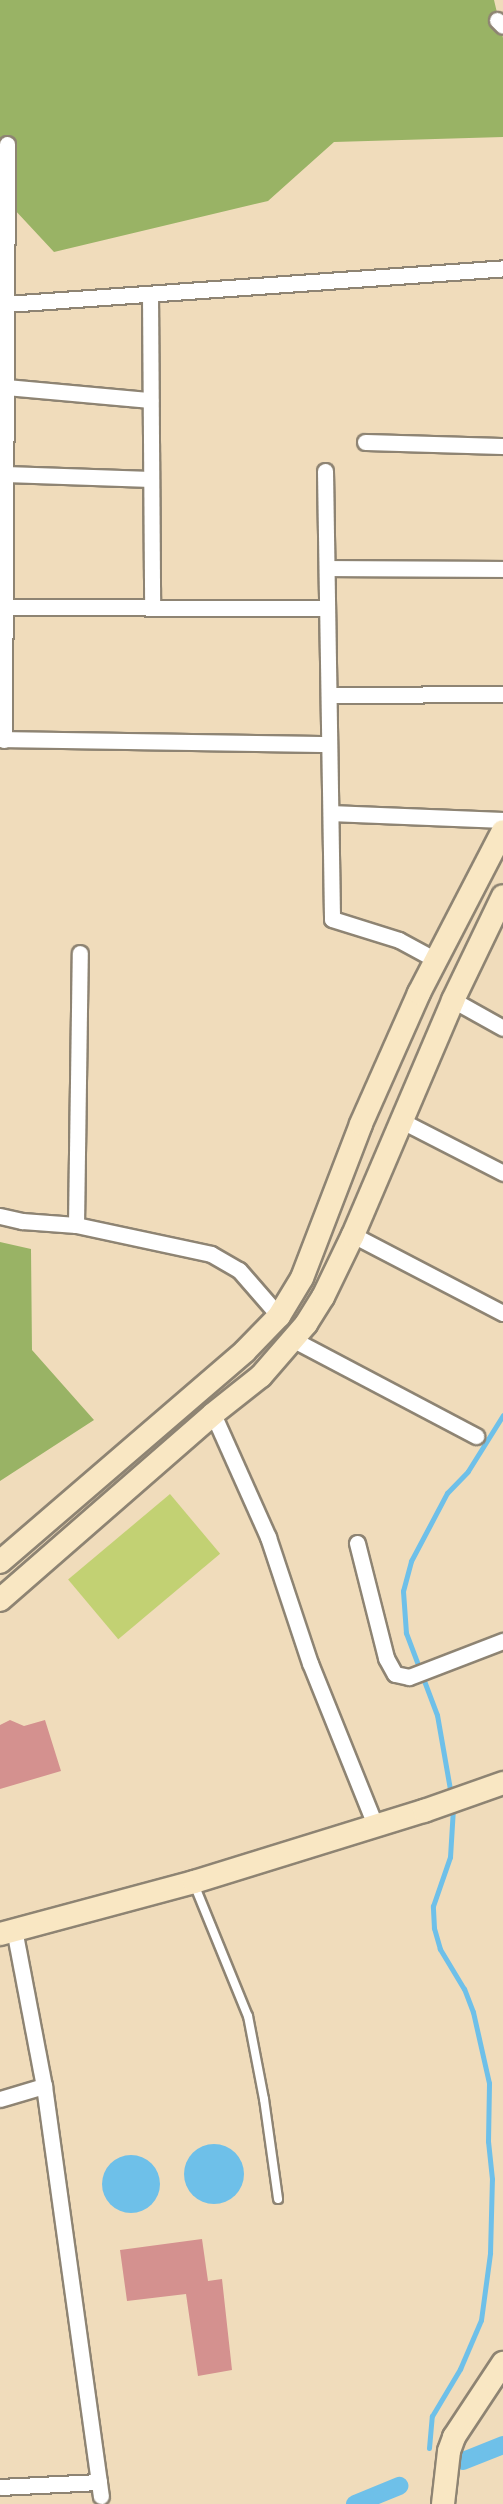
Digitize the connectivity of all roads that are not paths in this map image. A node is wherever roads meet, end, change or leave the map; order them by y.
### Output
1 (7, 144) dead end
2 (503, 268) edge
3 (150, 294) junction
4 (6, 304) junction
5 (3, 322) edge
6 (6, 387) junction
7 (150, 400) junction
8 (365, 442) dead end
9 (503, 446) edge
10 (325, 471) dead end
11 (5, 474) junction
12 (151, 478) junction
13 (327, 568) junction
14 (503, 569) edge
15 (2, 607) edge
16 (152, 607) junction
17 (327, 608) junction
18 (503, 694) edge
19 (329, 695) junction
20 (2, 740) edge
21 (329, 744) junction
22 (331, 813) junction
23 (503, 820) edge
24 (503, 831) edge
25 (503, 896) edge
26 (80, 953) dead end
27 (436, 960) junction
28 (465, 973) junction
29 (453, 1000) junction
30 (503, 1029) edge
31 (400, 1120) junction
32 (503, 1173) edge
33 (0, 1216) edge
34 (76, 1226) junction
35 (353, 1234) junction
36 (503, 1313) edge
37 (279, 1316) junction
38 (294, 1340) junction
39 (213, 1414) junction
40 (476, 1436) dead end
41 (357, 1543) dead end
42 (0, 1562) edge
43 (0, 1600) edge
44 (503, 1641) edge
45 (498, 1784) edge
46 (375, 1825) junction
47 (194, 1882) junction
48 (7, 1931) edge
49 (44, 2086) junction
50 (0, 2099) edge
51 (278, 2199) dead end
52 (503, 2363) edge
53 (0, 2487) edge
54 (443, 2504) edge

1 - 4 street
2 - 3 street
3 - 4 street
3 - 7 street
4 - 5 street
5 - 6 street
6 - 7 street
6 - 11 street
7 - 12 street
8 - 9 street
10 - 13 street
11 - 12 street
11 - 15 street
12 - 16 street
13 - 14 street
13 - 17 street
15 - 16 street
15 - 20 street
16 - 17 street
17 - 19 street
18 - 19 street
19 - 21 street
20 - 21 street
21 - 22 street
22 - 23 street
22 - 27 street
24 - 27 main road
25 - 28 main road
26 - 34 street
27 - 28 main road
27 - 37 main road
28 - 29 main road
29 - 30 street
29 - 31 main road
31 - 32 street
31 - 35 main road
33 - 34 street
34 - 37 street
35 - 36 street
35 - 38 main road
37 - 42 main road
38 - 39 main road
38 - 40 street
39 - 43 main road
39 - 46 street
41 - 44 street
45 - 46 main road
46 - 47 main road
47 - 48 main road
47 - 51 lane
48 - 49 street
49 - 50 street
49 - 53 street
52 - 54 main road

